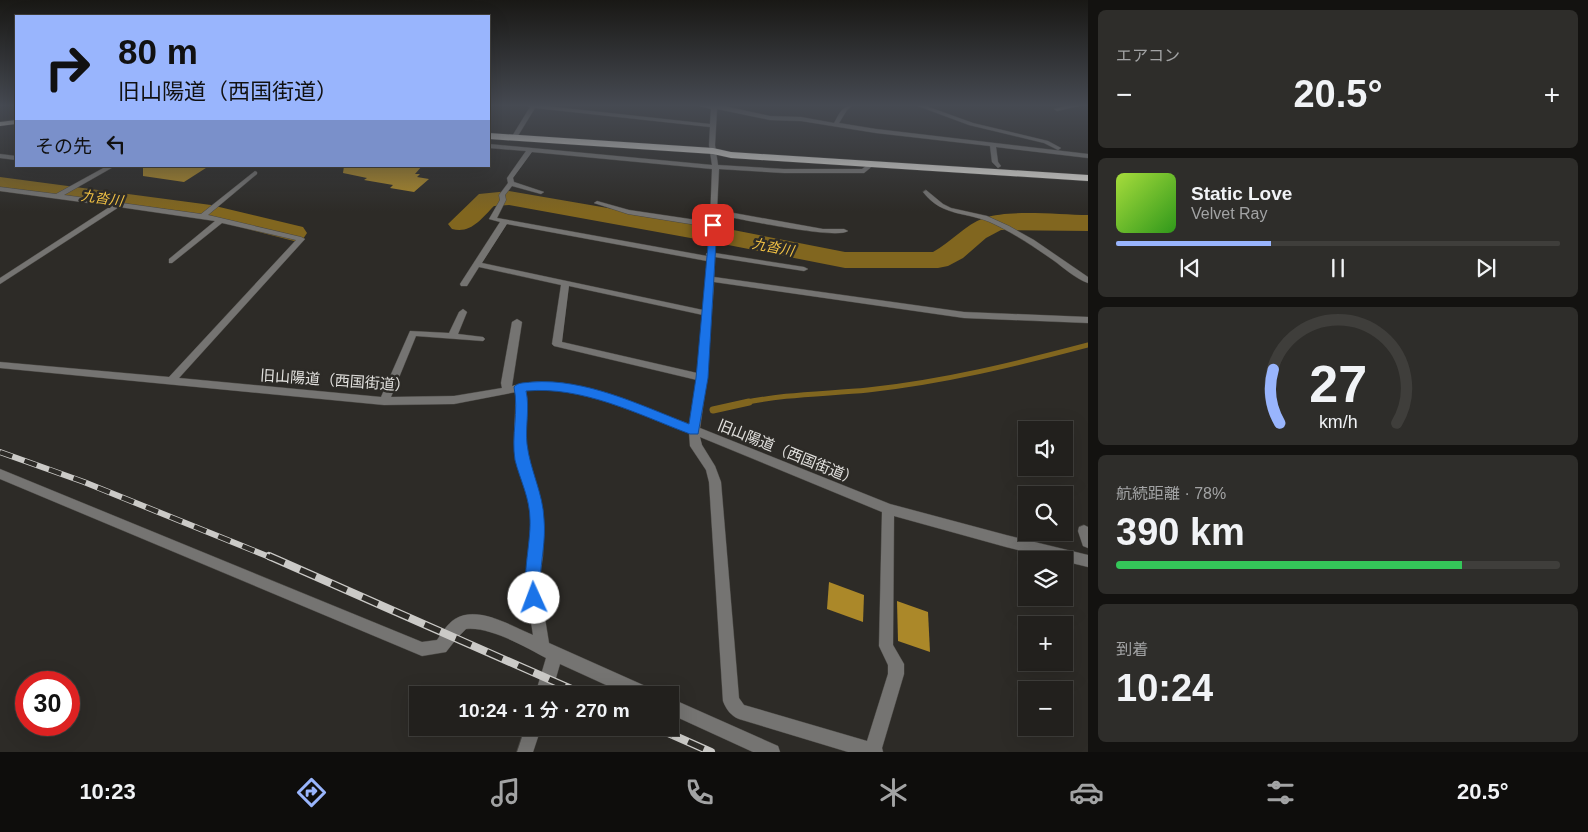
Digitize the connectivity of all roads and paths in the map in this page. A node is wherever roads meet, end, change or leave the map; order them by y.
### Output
1 (562, 141) edge
2 (714, 141) edge
3 (970, 141) edge
4 (1042, 141) edge
5 (993, 144) junction
6 (490, 146) edge
7 (530, 150) junction
8 (714, 151) junction
9 (1064, 153) junction
10 (0, 156) edge
11 (1088, 156) edge
12 (15, 158) edge
13 (872, 164) junction
14 (998, 166) junction
15 (112, 167) edge
16 (716, 168) junction
17 (255, 174) dead end
18 (1088, 177) edge
19 (511, 183) junction
20 (0, 190) edge
21 (541, 192) dead end
22 (926, 192) dead end
23 (62, 194) junction
24 (597, 203) dead end
25 (117, 205) junction
26 (714, 212) junction
27 (203, 216) junction
28 (221, 220) junction
29 (505, 221) junction
30 (713, 231) junction
31 (844, 231) dead end
32 (710, 256) junction
33 (172, 262) dead end
34 (476, 264) junction
35 (804, 269) dead end
36 (710, 279) junction
37 (1088, 281) edge
38 (0, 282) edge
39 (464, 284) dead end
40 (565, 284) junction
41 (463, 312) dead end
42 (706, 313) junction
43 (1088, 320) edge
44 (517, 322) dead end
45 (453, 336) junction
46 (480, 339) dead end
47 (0, 364) edge
48 (702, 378) junction
49 (171, 381) junction
50 (513, 388) junction
51 (384, 401) junction
52 (694, 430) junction
53 (0, 474) edge
54 (888, 509) junction
55 (1088, 560) edge
56 (549, 651) junction
57 (544, 686) edge
58 (626, 686) edge
59 (679, 710) edge
60 (530, 736) edge
61 (525, 752) edge
62 (772, 752) edge
63 (873, 752) edge

1 - 8 highway
2 - 8 street
3 - 5 street
4 - 9 street
5 - 9 street
5 - 14 street
6 - 7 street
7 - 16 street
7 - 19 street
8 - 13 highway
8 - 14 highway
8 - 16 street
9 - 11 street
10 - 12 street
13 - 16 street
13 - 18 highway
14 - 18 highway
15 - 23 street
16 - 26 street
17 - 27 street
19 - 21 street
19 - 29 street
20 - 23 street
22 - 37 street
23 - 25 street
24 - 30 street
25 - 27 street
25 - 38 street
26 - 30 street
26 - 31 street
27 - 28 street
28 - 33 street
28 - 49 street
29 - 32 street
29 - 34 street
30 - 32 street
32 - 35 street
32 - 36 street
34 - 39 street
34 - 40 street
36 - 42 street
36 - 43 street
40 - 42 street
40 - 48 street
41 - 45 street
42 - 48 street
44 - 50 street
45 - 46 street
45 - 51 street
47 - 49 street, 旧山陽道（西国街道）
48 - 52 street
49 - 51 street, 旧山陽道（西国街道）
50 - 51 street, 旧山陽道（西国街道）
50 - 52 street, 旧山陽道（西国街道）
50 - 56 street
52 - 54 street, 旧山陽道（西国街道）
52 - 63 street
53 - 56 street
54 - 55 street, 旧山陽道（西国街道）
54 - 63 street
56 - 57 street
56 - 58 street
59 - 62 street
60 - 61 street

